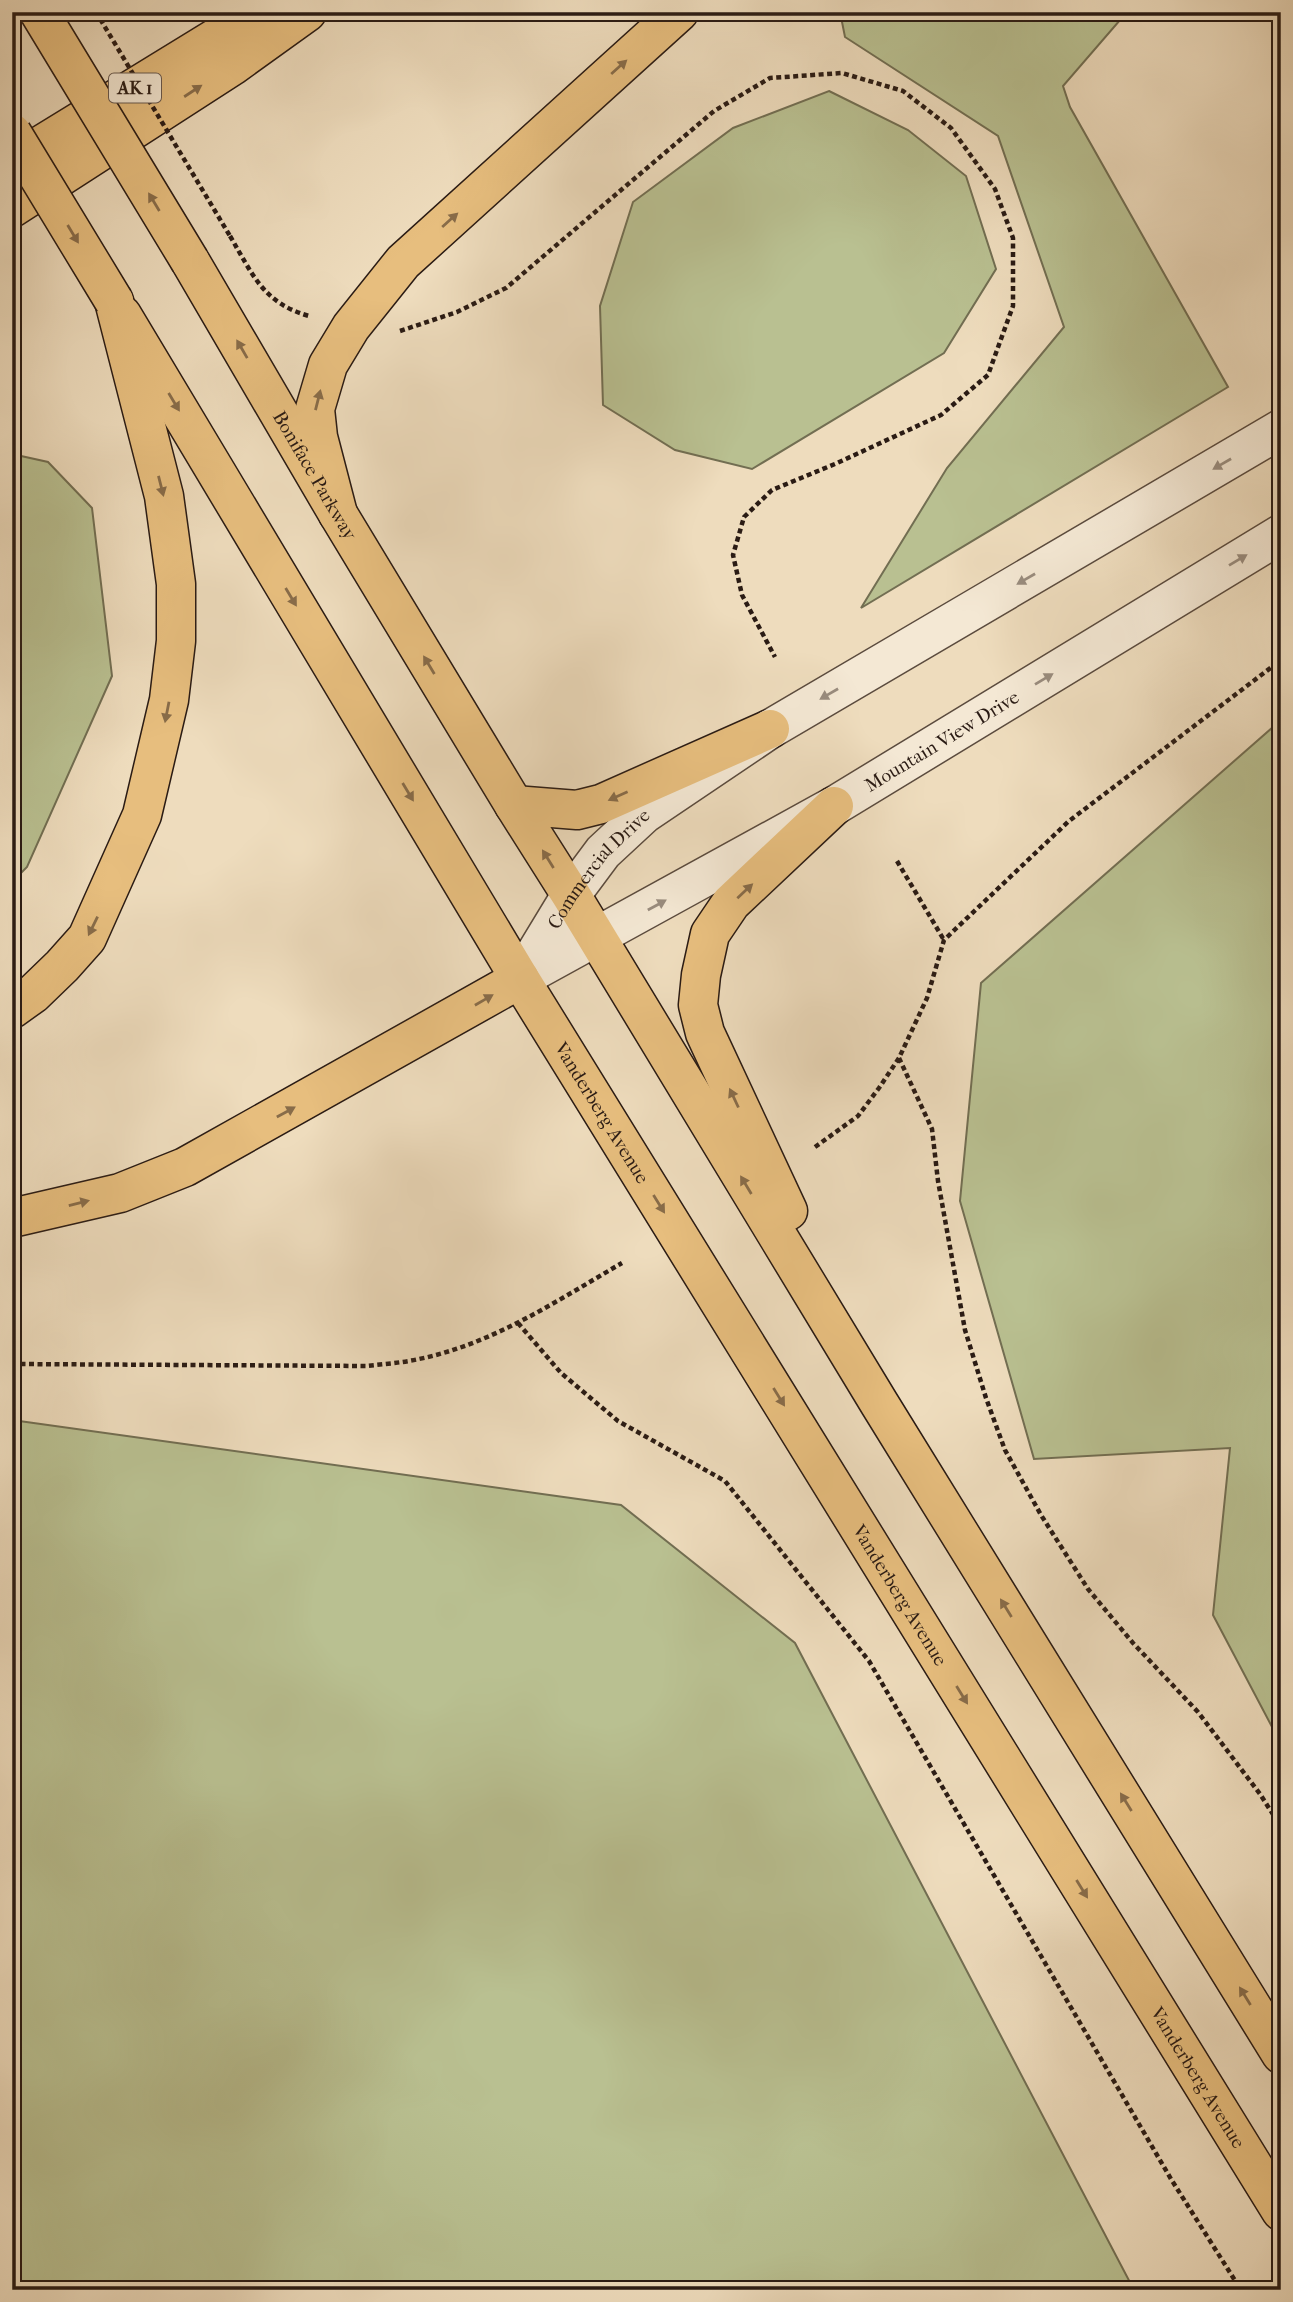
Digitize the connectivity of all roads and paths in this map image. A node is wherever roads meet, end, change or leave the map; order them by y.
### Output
1 (39, 12) edge
2 (96, 12) edge
3 (258, 12) edge
4 (307, 12) edge
5 (679, 12) edge
6 (12, 133) edge
7 (12, 163) edge
8 (12, 208) edge
9 (114, 301) junction
10 (351, 327) junction
11 (1281, 429) edge
12 (338, 514) junction
13 (1281, 534) edge
14 (775, 657) dead end
15 (1281, 660) edge
16 (770, 729) junction
17 (514, 805) junction
18 (834, 806) junction
19 (897, 861) dead end
20 (571, 895) junction
21 (597, 937) junction
22 (944, 940) junction
23 (520, 979) junction
24 (12, 1009) edge
25 (899, 1058) junction
26 (815, 1147) dead end
27 (12, 1218) edge
28 (622, 1263) dead end
29 (518, 1323) junction
30 (12, 1364) edge
31 (879, 1403) junction
32 (1281, 1827) edge
33 (1281, 2054) edge
34 (1281, 2211) edge
35 (1241, 2290) edge

12 -> 1 main road, Boniface Parkway, bridge
2 - 10 path, bridge
3 - 7 main road, AK 1
8 -> 4 main road
10 -> 5 main road
6 -> 9 main road, bridge
9 -> 23 main road
9 -> 24 main road
12 -> 10 main road
10 - 14 path
11 -> 16 street
17 -> 12 main road, Boniface Parkway
18 -> 13 street, Mountain View Drive
15 - 22 path
16 -> 17 main road
16 - 20 street, Commercial Drive
20 -> 17 main road, Boniface Parkway
21 -> 18 street, Mountain View Drive
31 -> 18 main road
19 - 22 path
20 - 21 main road, Boniface Parkway
20 - 23 street, Commercial Drive
21 - 23 street, Commercial Drive
31 -> 21 main road
22 - 25 path
27 -> 23 main road
23 -> 34 main road, Vanderberg Avenue
25 - 26 path
25 - 32 path
28 - 29 path
29 - 30 path
29 - 35 path
33 -> 31 main road

